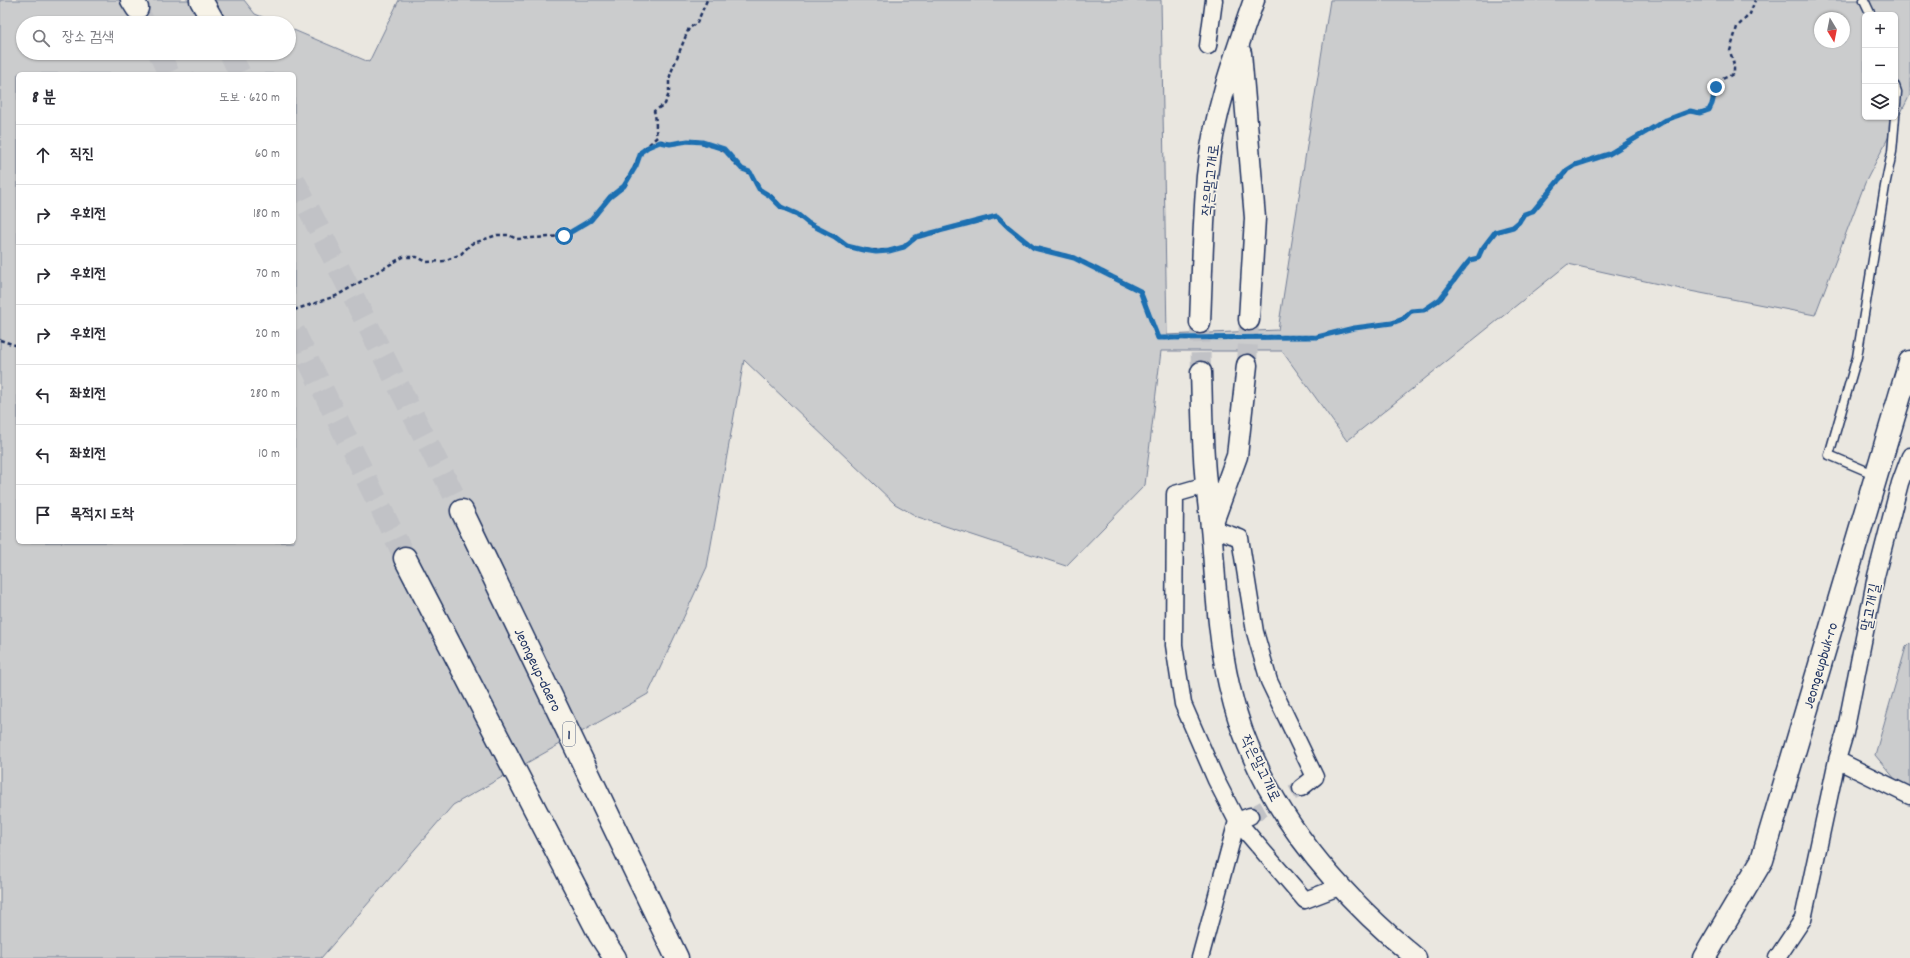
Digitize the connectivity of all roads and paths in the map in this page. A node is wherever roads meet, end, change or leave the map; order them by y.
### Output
1 (201, 0) edge
2 (706, 0) edge
3 (1214, 0) edge
4 (1254, 0) edge
5 (1755, 0) edge
6 (1864, 0) edge
7 (1870, 12) edge
8 (210, 16) edge
9 (1240, 41) junction
10 (1208, 46) dead end
11 (1895, 120) edge
12 (648, 147) junction
13 (296, 309) edge
14 (1249, 332) junction
15 (1201, 333) junction
16 (0, 340) edge
17 (16, 345) edge
18 (1910, 362) edge
19 (1247, 365) tunnel mouth
20 (1201, 372) tunnel mouth
21 (1910, 456) edge
22 (1877, 476) junction
23 (1206, 485) junction
24 (462, 511) tunnel mouth
25 (1211, 528) junction
26 (405, 558) tunnel mouth
27 (1837, 760) junction
28 (1300, 788) tunnel mouth
29 (1910, 796) edge
30 (1244, 819) junction
31 (1339, 886) junction
32 (615, 958) edge
33 (677, 958) edge
34 (1200, 958) edge
35 (1416, 958) edge
36 (1704, 958) edge
37 (1777, 958) edge

1 - 8 main road
2 - 12 path
3 - 10 street
4 - 9 street, 작은말고개로
5 - 14 path
6 - 7 lane
9 - 14 street, 작은말고개로
9 - 15 street, 작은말고개로
11 - 22 lane
12 - 13 path
12 - 15 path
14 - 15 path
16 - 17 path
18 - 22 main road, Jeongeupbuk-ro
19 - 25 street, 작은말고개로
20 - 23 street, 작은말고개로
21 - 27 street, 말고개길
22 - 36 main road, Jeongeupbuk-ro
23 - 25 street, 작은말고개로
23 - 30 street
24 - 33 main road, Jeongeup-daero / 1
25 - 28 street
25 - 31 street, 작은말고개로
26 - 32 main road
27 - 29 street
27 - 37 street, 말고개길
30 - 31 street
30 - 34 street
31 - 35 street, 작은말고개로

